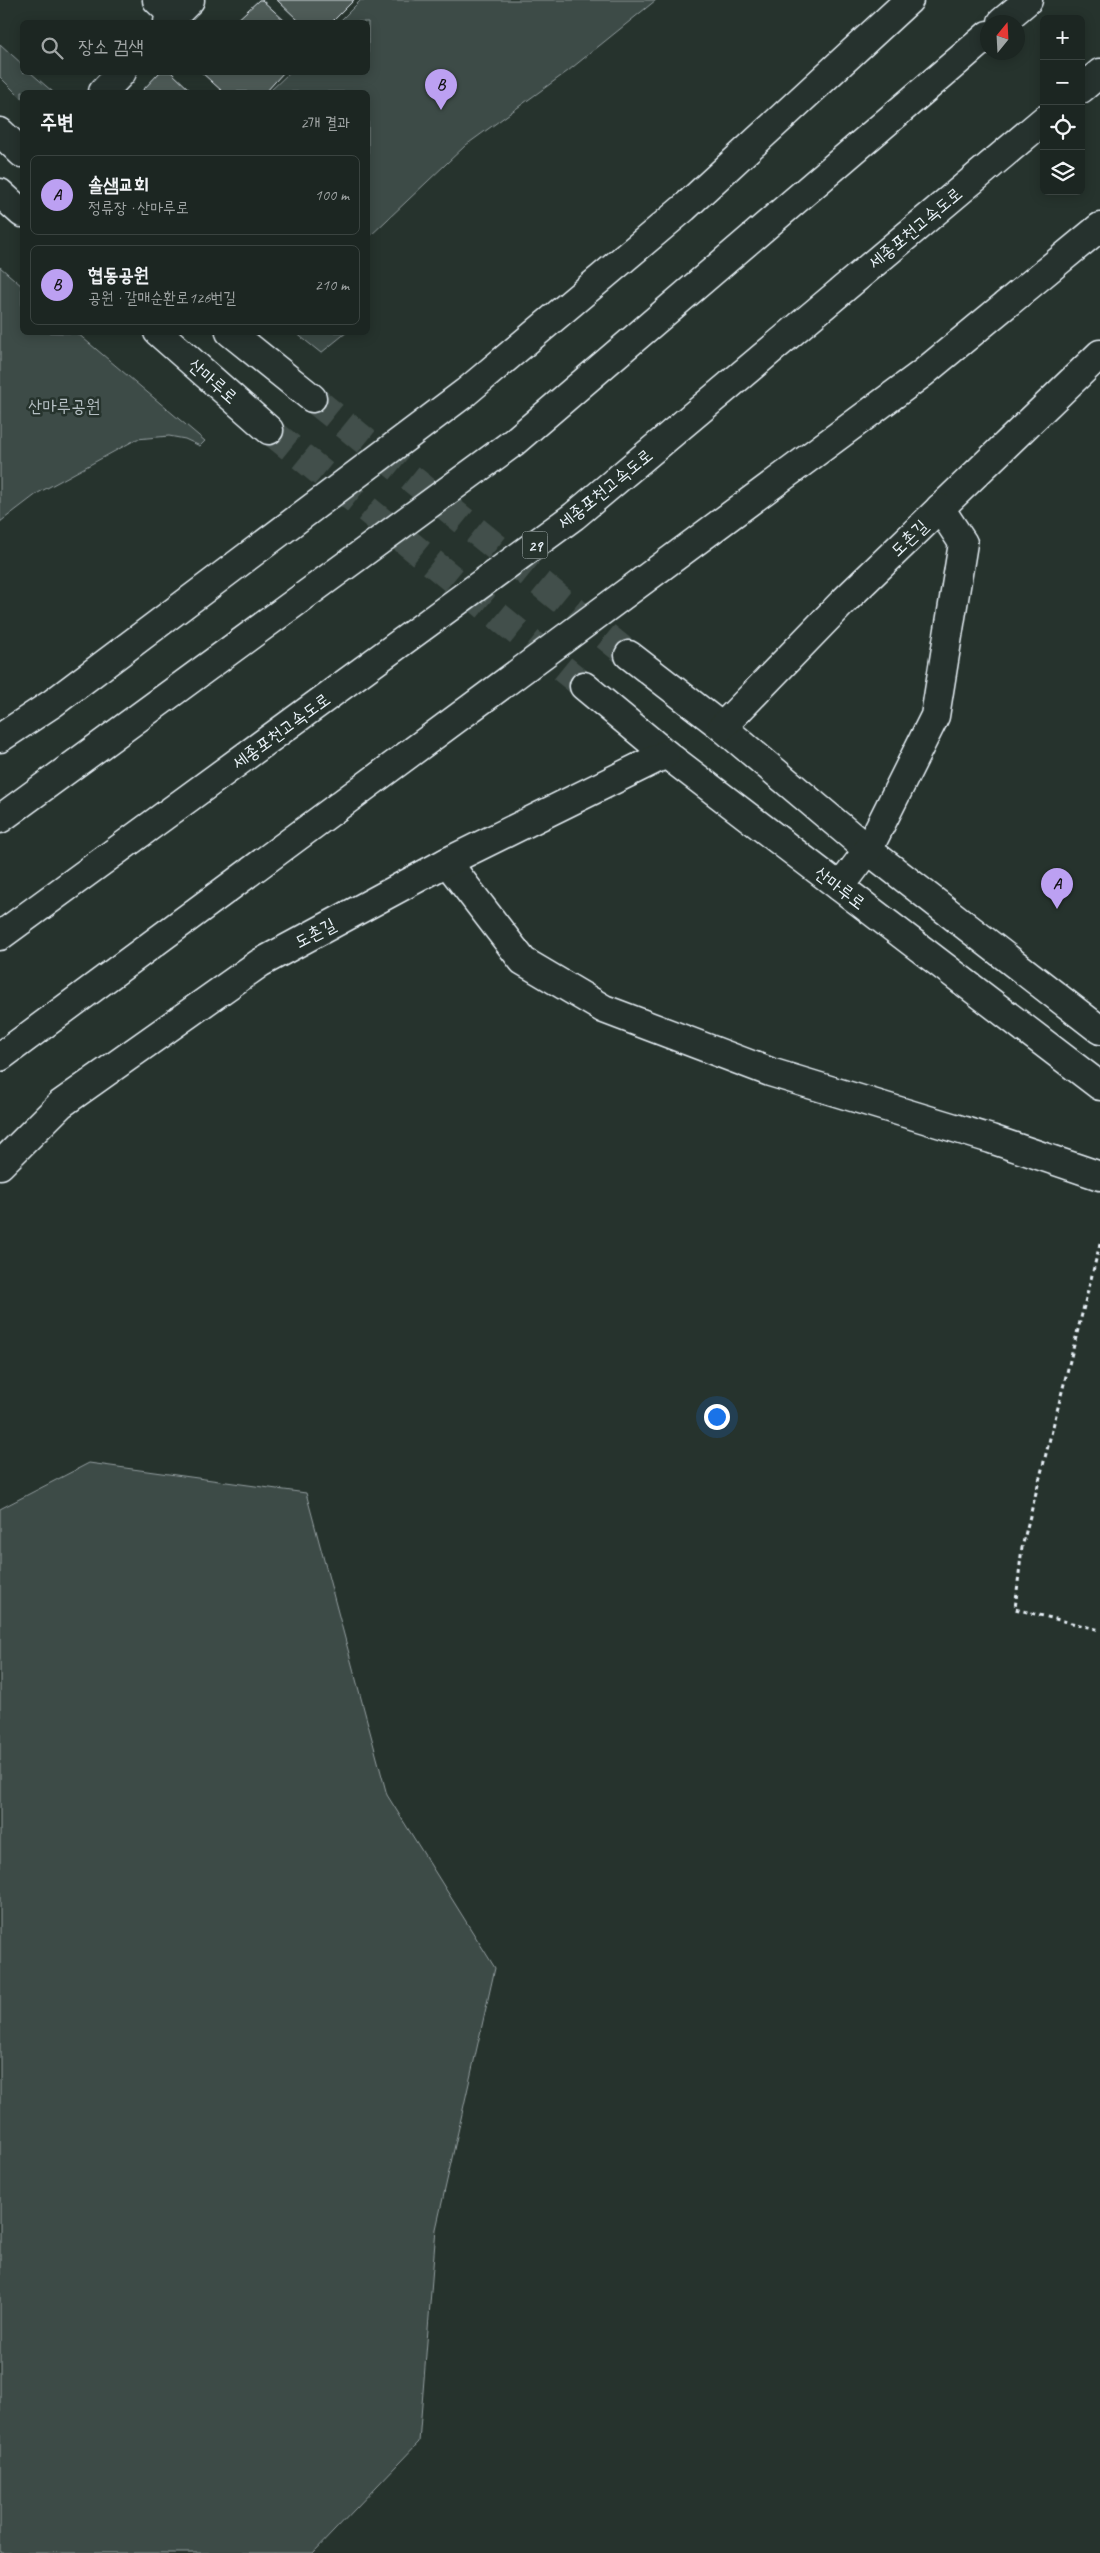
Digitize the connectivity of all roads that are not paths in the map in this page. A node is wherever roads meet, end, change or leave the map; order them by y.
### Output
1 (909, 0) edge
2 (1028, 0) edge
3 (1010, 15) edge
4 (980, 42) edge
5 (1100, 73) edge
6 (119, 75) edge
7 (1085, 86) edge
8 (105, 90) edge
9 (1040, 123) edge
10 (0, 132) edge
11 (20, 151) edge
12 (0, 193) edge
13 (20, 211) edge
14 (1100, 227) edge
15 (161, 335) edge
16 (234, 335) edge
17 (1100, 354) edge
18 (312, 398) tunnel mouth
19 (269, 430) tunnel mouth
20 (940, 508) junction
21 (629, 655) tunnel mouth
22 (584, 686) tunnel mouth
23 (722, 727) junction
24 (0, 738) edge
25 (666, 754) junction
26 (0, 820) edge
27 (868, 850) junction
28 (447, 862) junction
29 (840, 887) junction
30 (0, 936) edge
31 (1100, 1030) edge
32 (0, 1057) edge
33 (1100, 1086) edge
34 (0, 1165) edge
35 (1100, 1176) edge

1 - 24 main road
2 - 3 main road
4 - 26 main road
5 - 7 main road
6 - 8 main road
9 - 30 main road, 세종포천고속도로 / 29
10 - 11 main road
12 - 13 main road
14 - 32 main road
15 - 19 main road, 산마루로
16 - 18 main road
17 - 20 main road, 도촌길
20 - 23 main road, 도촌길
20 - 27 main road
21 - 23 main road
22 - 25 main road, 산마루로
23 - 27 main road
25 - 28 main road, 도촌길
25 - 29 main road, 산마루로
27 - 29 main road
27 - 31 main road
28 - 34 main road, 도촌길
28 - 35 main road
29 - 33 main road, 산마루로

